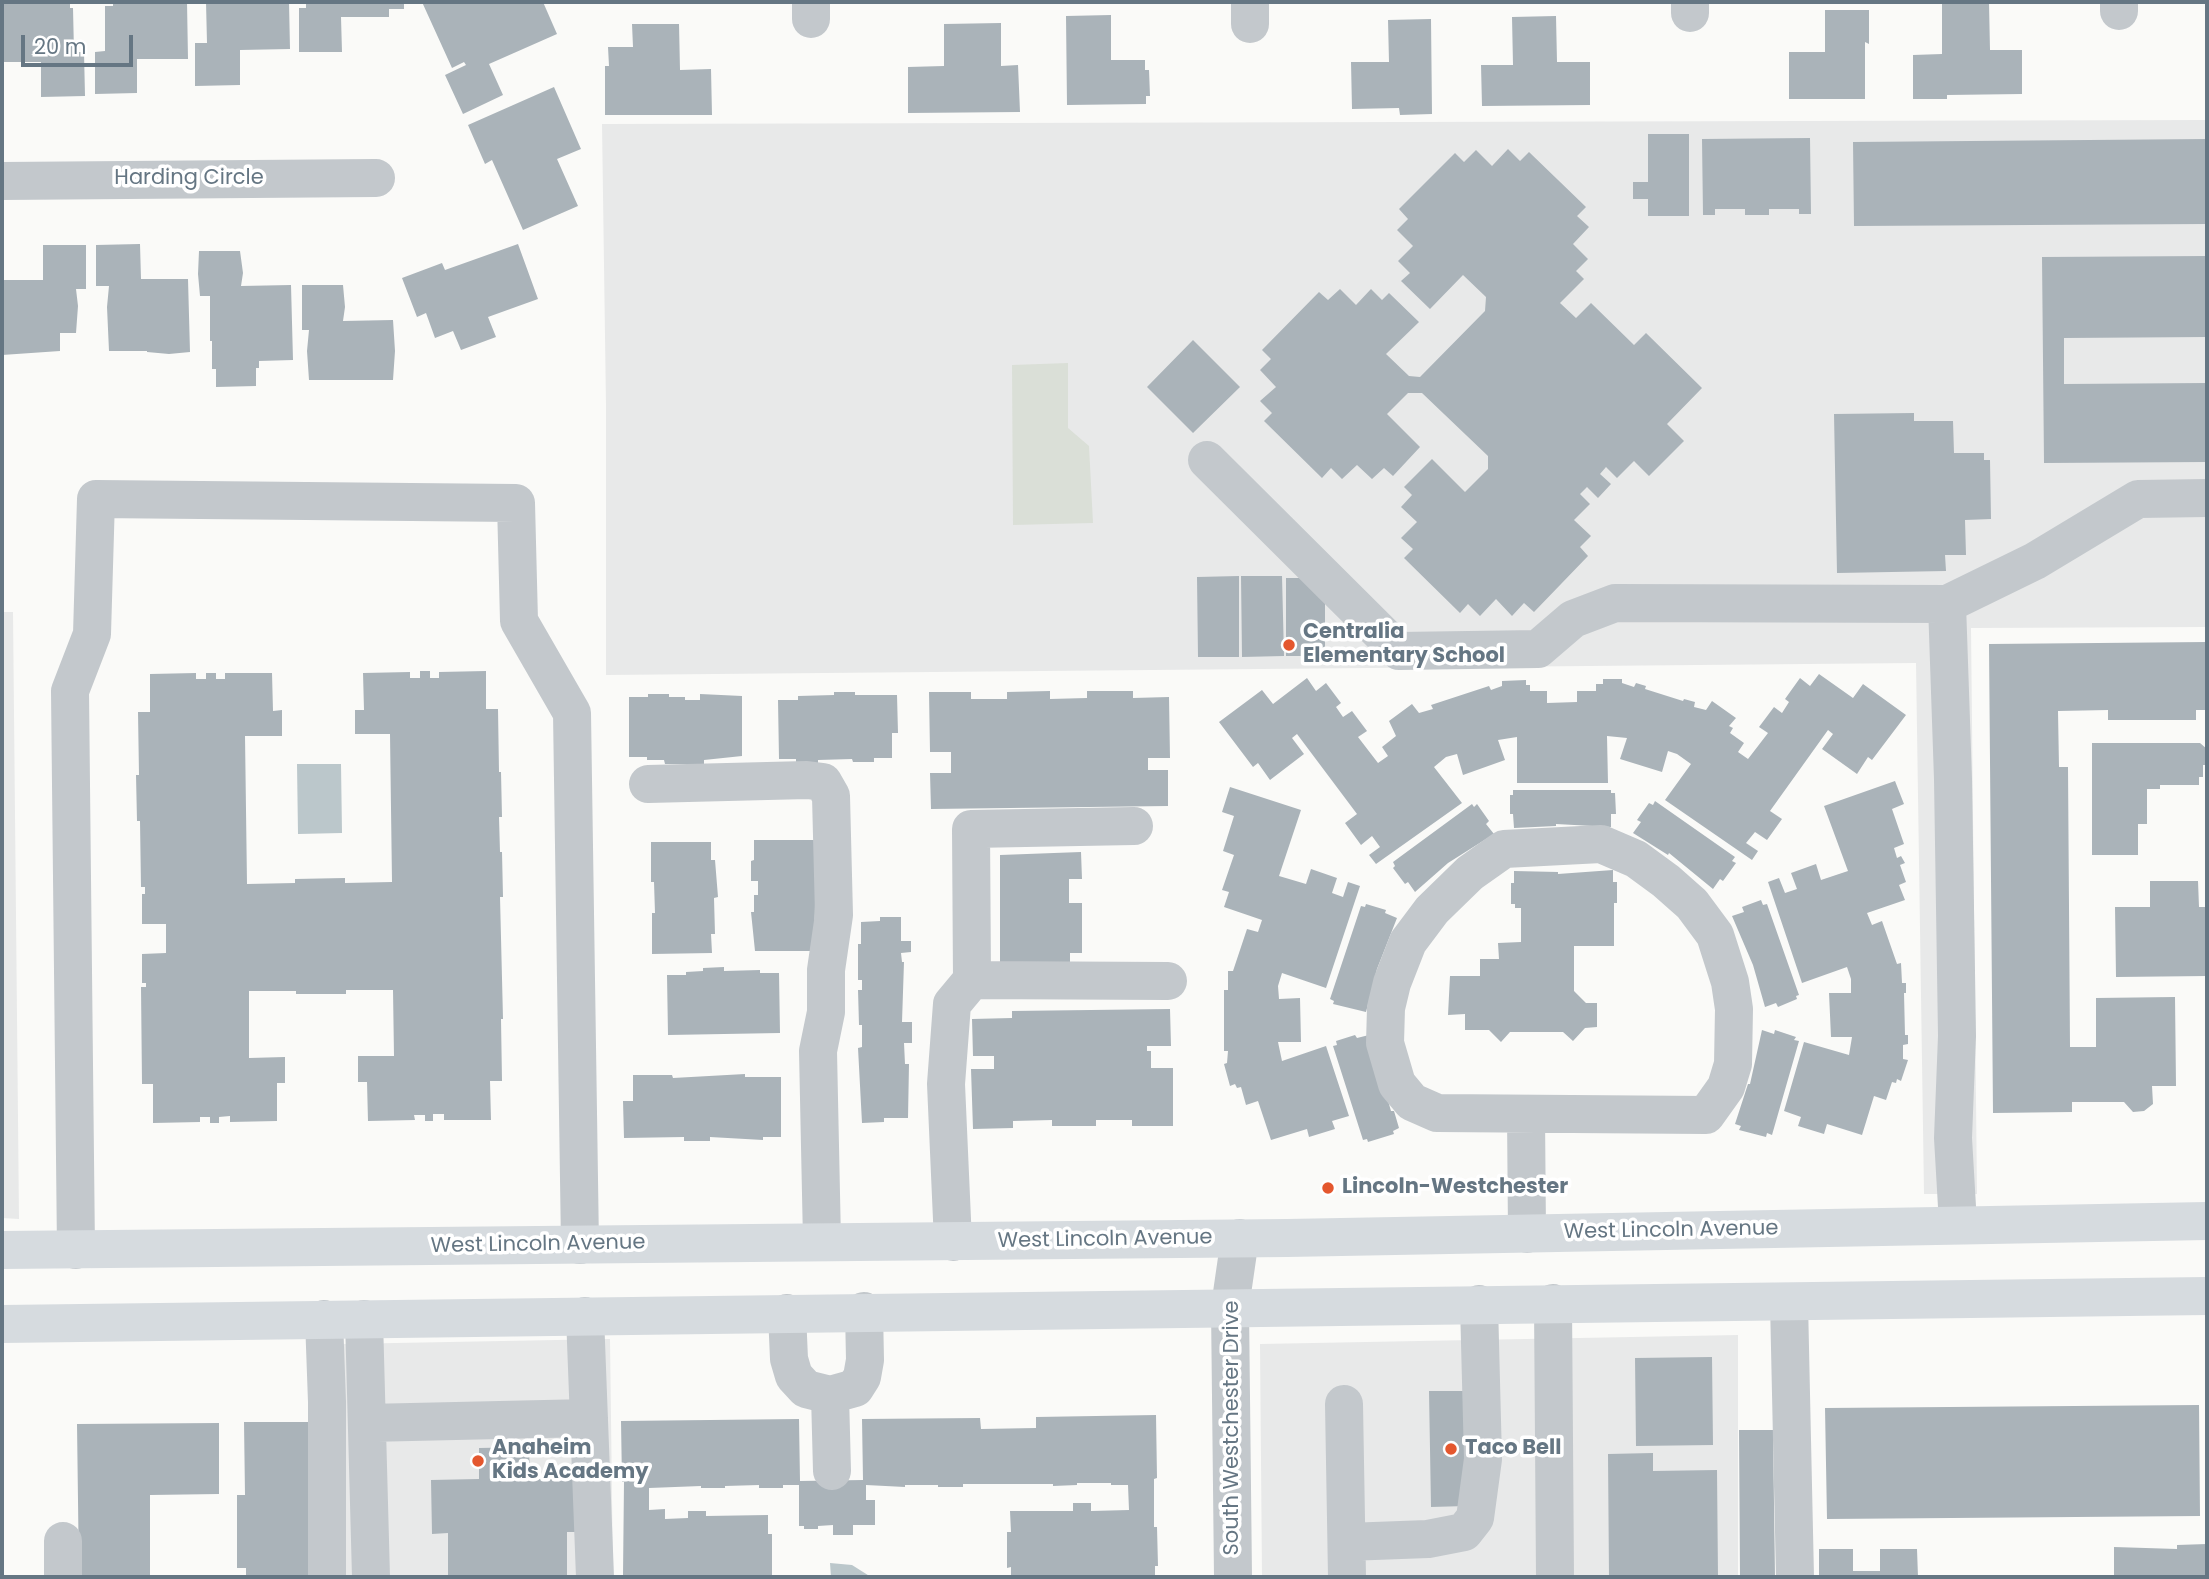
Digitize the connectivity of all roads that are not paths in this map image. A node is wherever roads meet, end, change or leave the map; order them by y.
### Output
1 (376, 178) dead end
2 (2, 181) edge
3 (1207, 460) dead end
4 (2207, 498) edge
5 (1947, 604) junction
6 (648, 784) dead end
7 (1134, 826) dead end
8 (972, 980) junction
9 (1168, 981) dead end
10 (1536, 1114) junction
11 (2207, 1221) edge
12 (1958, 1224) junction
13 (1538, 1234) junction
14 (1240, 1238) junction
15 (822, 1241) junction
16 (953, 1242) junction
17 (580, 1245) junction
18 (2, 1250) edge
19 (76, 1250) junction
20 (2207, 1296) edge
21 (1789, 1301) junction
22 (1553, 1303) junction
23 (1479, 1304) junction
24 (1230, 1307) junction
25 (864, 1311) junction
26 (786, 1313) junction
27 (585, 1316) junction
28 (364, 1319) junction
29 (324, 1320) junction
30 (2, 1324) edge
31 (830, 1395) junction
32 (1345, 1404) dead end
33 (589, 1418) junction
34 (367, 1423) junction
35 (832, 1471) dead end
36 (1347, 1560) edge
37 (327, 1577) edge
38 (371, 1577) edge
39 (595, 1577) edge
40 (1233, 1577) edge
41 (1555, 1577) edge
42 (1795, 1577) edge

1 - 2 street, Harding Circle
3 - 5 street
4 - 5 street
5 - 12 street
6 - 15 street
7 - 8 street
8 - 9 street
8 - 16 street
10 - 10 street
10 - 13 street
11 - 12 main road, West Lincoln Avenue
12 - 13 main road, West Lincoln Avenue
13 - 14 main road, West Lincoln Avenue
14 - 16 main road, West Lincoln Avenue
14 - 24 street, South Westchester Drive
15 - 16 main road, West Lincoln Avenue
15 - 17 main road, West Lincoln Avenue
17 - 19 main road, West Lincoln Avenue
17 - 19 street
18 - 19 main road, West Lincoln Avenue
20 - 21 main road
21 - 22 main road
21 - 42 street
22 - 23 main road
22 - 41 street
23 - 24 main road
23 - 36 street
24 - 25 main road
24 - 40 street, South Westchester Drive
25 - 26 main road
25 - 31 street
26 - 27 main road
26 - 31 street
27 - 28 main road
27 - 33 street
28 - 29 main road
28 - 34 street
29 - 30 main road
29 - 37 street
31 - 35 street
32 - 36 street
33 - 34 street
33 - 39 street
34 - 38 street

